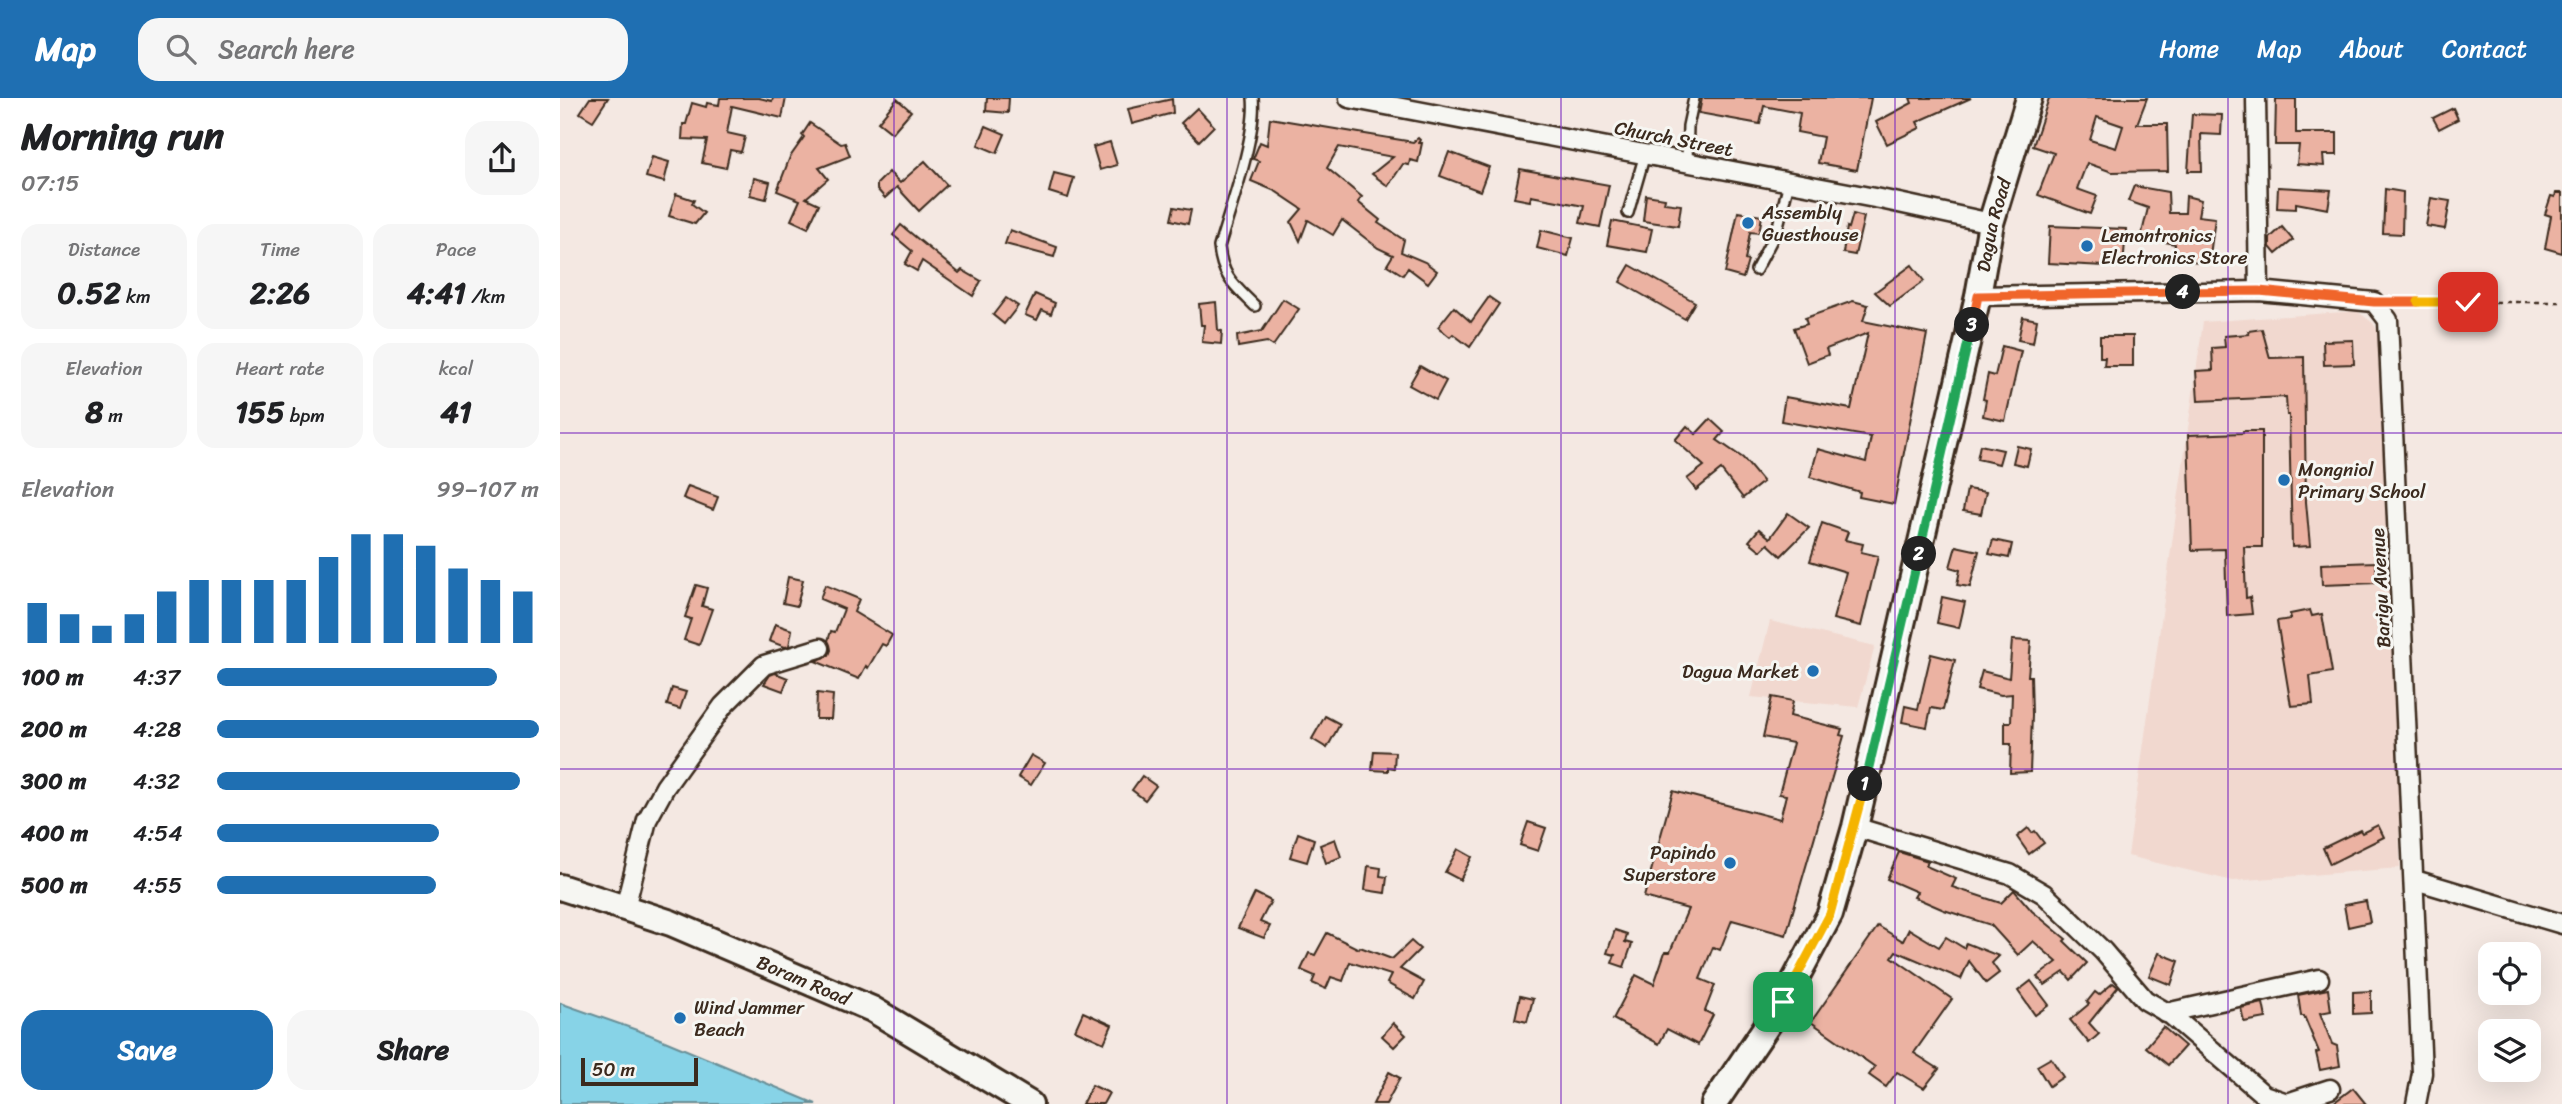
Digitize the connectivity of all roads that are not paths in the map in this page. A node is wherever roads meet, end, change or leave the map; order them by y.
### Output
1 (1253, 98) edge
2 (1349, 98) edge
3 (1694, 98) edge
4 (2029, 98) edge
5 (2256, 98) edge
6 (1645, 154) junction
7 (1687, 162) junction
8 (1789, 181) junction
9 (1628, 213) dead end
10 (1992, 223) junction
11 (1756, 270) dead end
12 (2259, 291) junction
13 (1978, 296) junction
14 (1255, 306) dead end
15 (820, 648) dead end
16 (1855, 827) junction
17 (2415, 880) junction
18 (560, 887) edge
19 (625, 908) junction
20 (2562, 924) edge
21 (2319, 979) dead end
22 (2166, 1013) junction
23 (2330, 1089) dead end
24 (1030, 1104) edge
25 (1714, 1104) edge
26 (2416, 1104) edge

1 - 14 lane
2 - 6 street, Church Street
3 - 7 lane
4 - 10 street, Dagua Road
5 - 12 street
6 - 7 street, Church Street
6 - 9 lane
7 - 8 street, Church Street
8 - 10 street, Church Street
8 - 11 lane
10 - 13 street, Dagua Road
12 - 13 street
12 - 17 street, Barigu Avenue
13 - 16 street, Dagua Road
15 - 19 street
16 - 22 street
16 - 25 street, Dagua Road
17 - 20 street
17 - 26 street, Barigu Avenue
18 - 19 street, Boram Road
19 - 24 street, Boram Road
21 - 22 street
22 - 23 street

